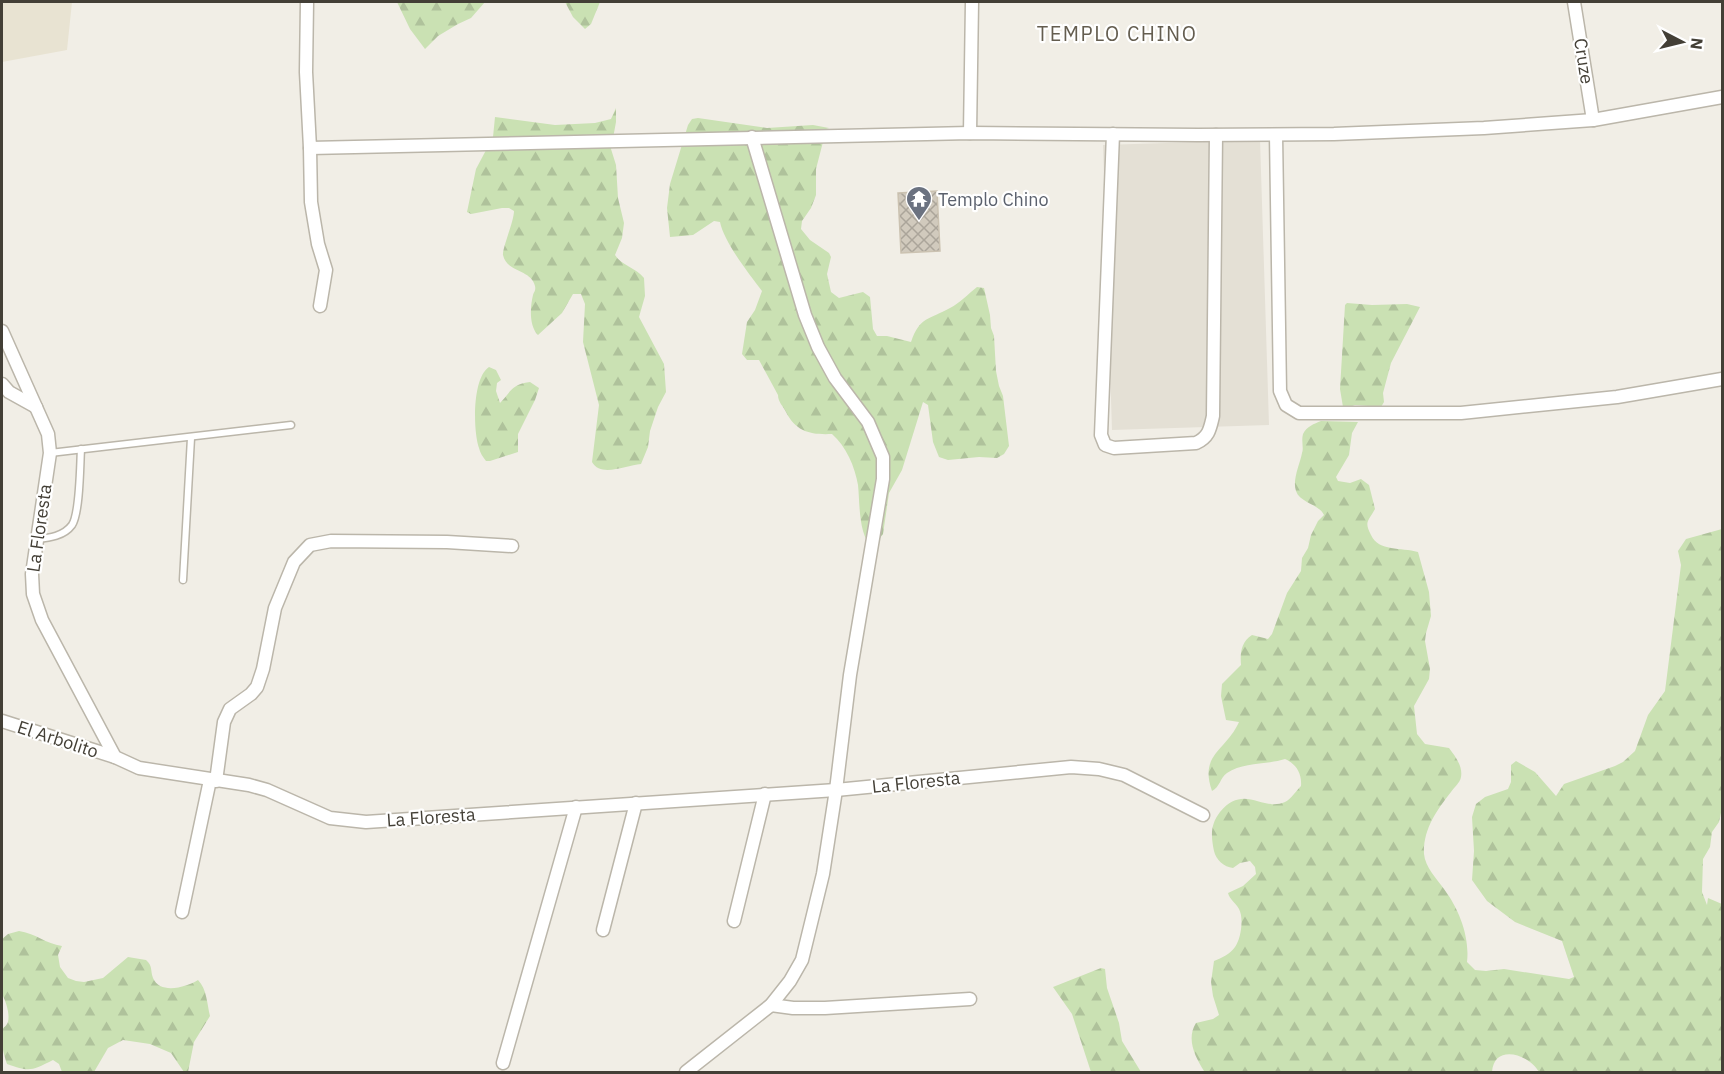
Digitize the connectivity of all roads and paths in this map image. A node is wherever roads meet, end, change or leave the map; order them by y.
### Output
1 (307, 2) edge
2 (972, 2) edge
3 (1574, 2) edge
4 (1722, 97) edge
5 (1593, 120) junction
6 (970, 133) junction
7 (1113, 134) junction
8 (1216, 135) junction
9 (1276, 135) junction
10 (752, 137) junction
11 (310, 148) junction
12 (320, 306) dead end
13 (2, 331) edge
14 (1722, 379) edge
15 (2, 384) edge
16 (36, 407) junction
17 (291, 425) dead end
18 (191, 438) junction
19 (81, 449) junction
20 (50, 453) junction
21 (38, 540) junction
22 (512, 546) dead end
23 (183, 580) dead end
24 (2, 721) edge
25 (115, 757) junction
26 (213, 780) junction
27 (836, 790) junction
28 (765, 794) junction
29 (636, 803) junction
30 (576, 807) junction
31 (1203, 815) dead end
32 (182, 912) dead end
33 (734, 921) dead end
34 (603, 930) dead end
35 (970, 999) dead end
36 (771, 1005) junction
37 (503, 1064) dead end
38 (686, 1072) edge

1 - 11 street
2 - 6 street
3 - 5 street, Cruze
4 - 5 street
5 - 9 street
6 - 7 street
6 - 10 street
7 - 8 street
7 - 8 street
8 - 9 street
9 - 14 street
10 - 11 street
10 - 27 street
11 - 12 street
13 - 16 street, La Floresta
15 - 16 street
16 - 20 street, La Floresta
17 - 18 lane
18 - 19 lane
18 - 23 lane
19 - 20 lane
19 - 21 lane
20 - 21 street, La Floresta
21 - 25 street, La Floresta
22 - 26 street
24 - 25 street, El Arbolito
25 - 26 street, La Floresta
26 - 30 street, La Floresta
26 - 32 street
27 - 28 street, La Floresta
27 - 31 street, La Floresta
27 - 36 street
28 - 29 street, La Floresta
28 - 33 street
29 - 30 street, La Floresta
29 - 34 street
30 - 37 street
35 - 36 street
36 - 38 street

